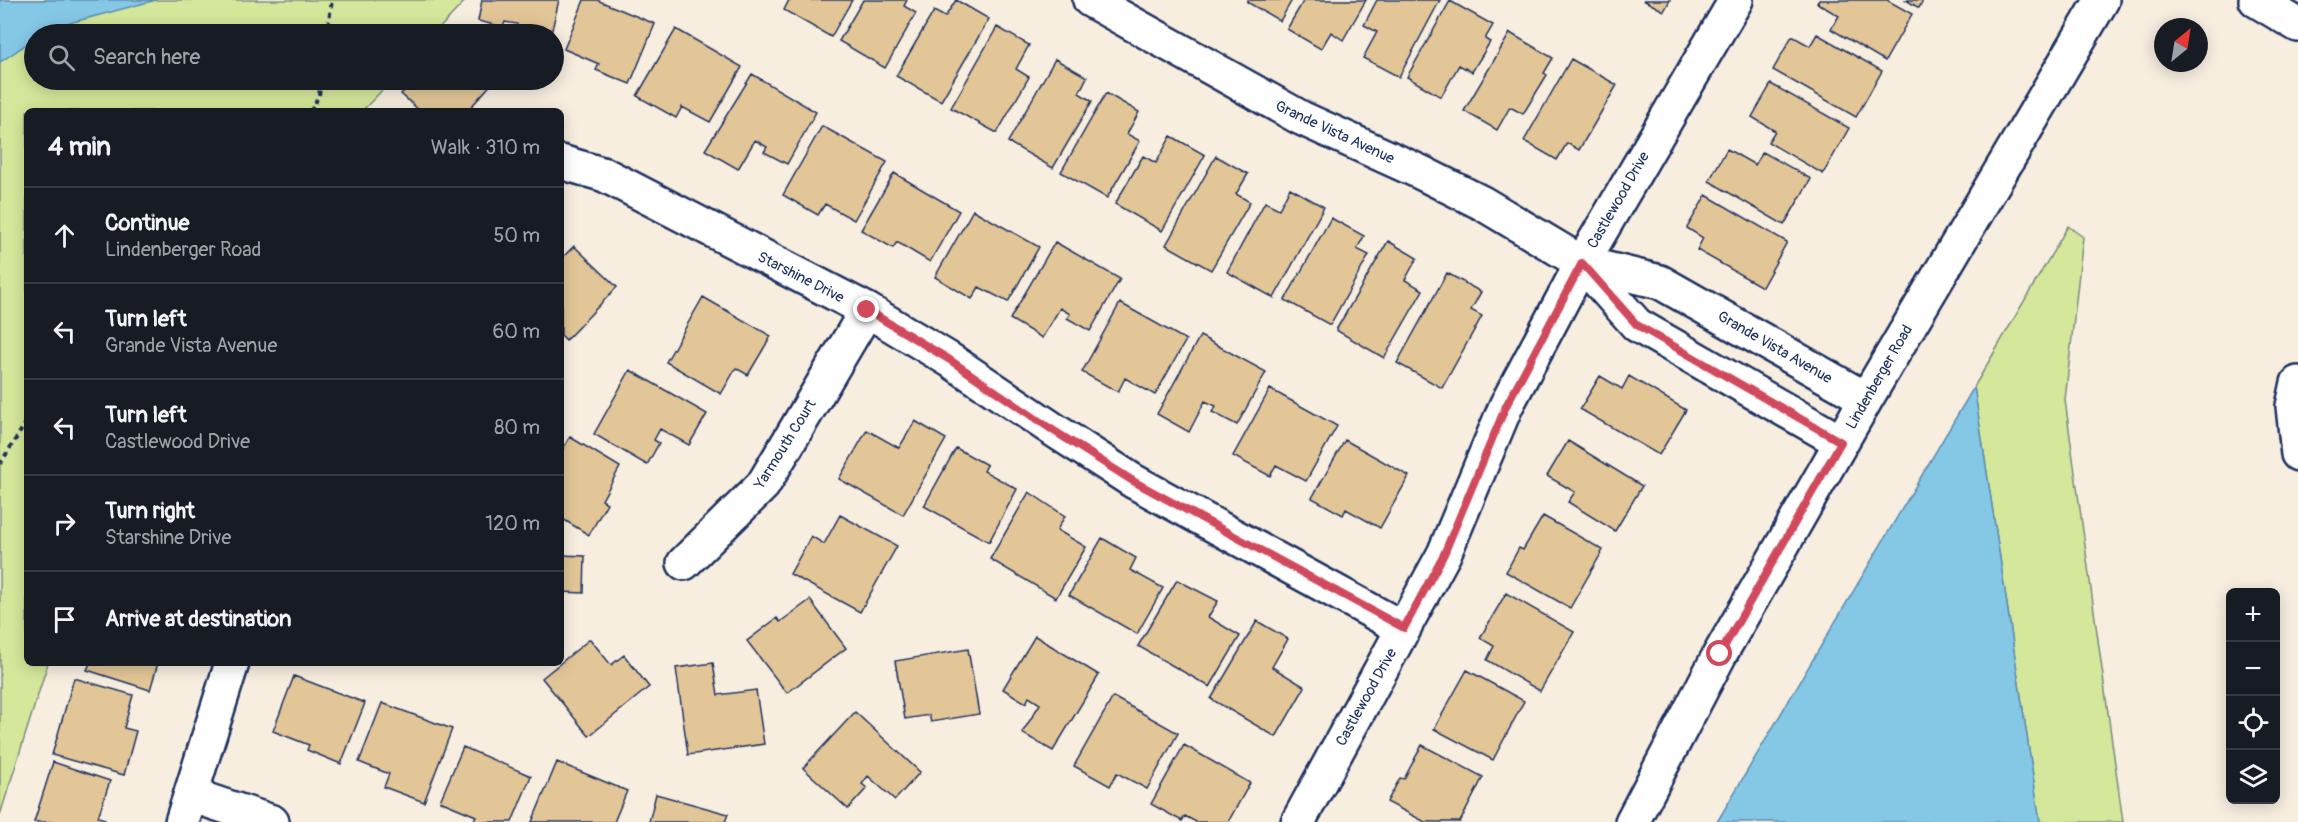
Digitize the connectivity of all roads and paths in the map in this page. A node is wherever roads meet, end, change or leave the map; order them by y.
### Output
1 (332, 0) edge
2 (1090, 0) edge
3 (1736, 0) edge
4 (2102, 0) edge
5 (2256, 0) edge
6 (328, 24) edge
7 (2298, 25) edge
8 (320, 90) edge
9 (312, 108) edge
10 (564, 163) edge
11 (1582, 263) junction
12 (867, 310) junction
13 (2298, 383) edge
14 (1866, 399) junction
15 (24, 426) edge
16 (1841, 442) junction
17 (2298, 454) edge
18 (0, 464) edge
19 (684, 563) dead end
20 (1404, 628) junction
21 (231, 666) edge
22 (187, 808) edge
23 (272, 822) edge
24 (1298, 822) edge
25 (1632, 822) edge

1 - 6 path
2 - 11 street, Grande Vista Avenue
3 - 11 street, Castlewood Drive
4 - 14 street, Lindenberger Road
5 - 7 street
8 - 9 path
10 - 12 street, Starshine Drive
11 - 14 street, Grande Vista Avenue
11 - 16 street, Grande Vista Avenue
11 - 20 street, Castlewood Drive
12 - 19 street, Yarmouth Court
12 - 20 street, Starshine Drive
13 - 17 street
14 - 16 street, Lindenberger Road
15 - 18 path
16 - 25 street, Lindenberger Road
20 - 24 street, Castlewood Drive
21 - 22 street
22 - 23 street

